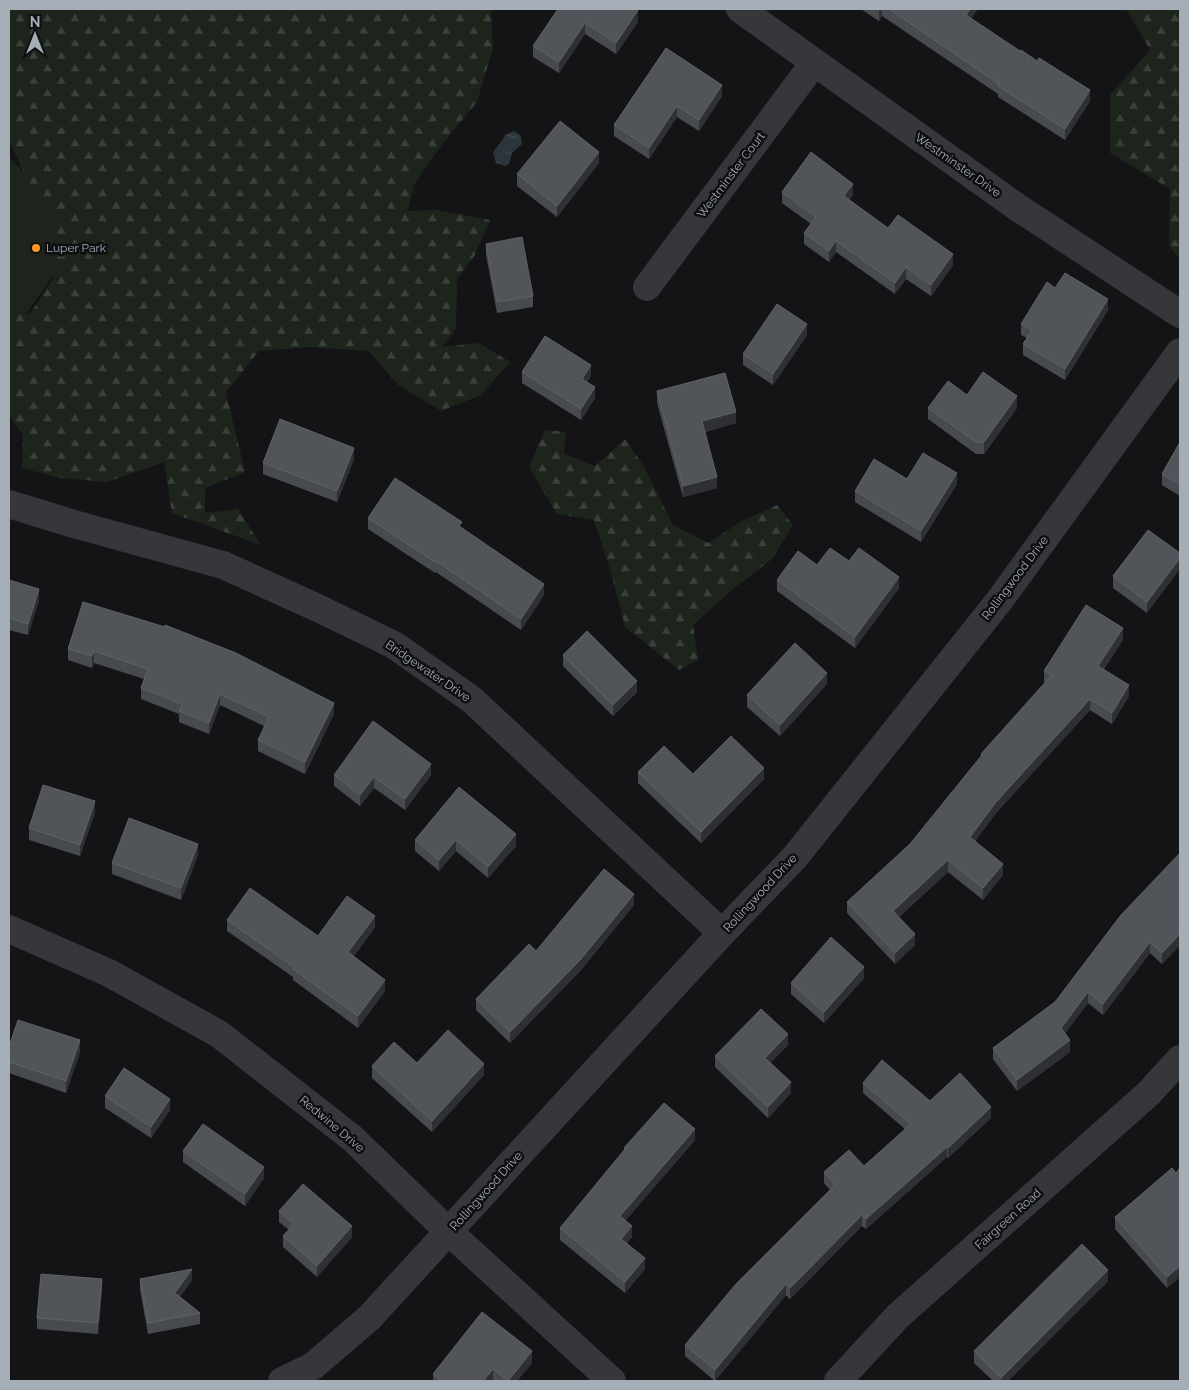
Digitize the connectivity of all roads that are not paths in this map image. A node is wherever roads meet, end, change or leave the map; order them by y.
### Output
1 (740, 9) edge
2 (814, 63) junction
3 (647, 287) dead end
4 (1180, 314) edge
5 (1180, 352) edge
6 (9, 504) edge
7 (9, 929) edge
8 (722, 933) junction
9 (1180, 1060) edge
10 (450, 1232) junction
11 (282, 1381) edge
12 (612, 1381) edge
13 (838, 1381) edge

1 - 2 street, Westminster Drive
2 - 3 street, Westminster Court
2 - 4 street, Westminster Drive
5 - 8 street, Rollingwood Drive
6 - 8 street, Bridgewater Drive
7 - 10 street, Redwine Drive
8 - 10 street, Rollingwood Drive
9 - 13 street, Fairgreen Road
10 - 11 street, Rollingwood Drive
10 - 12 street, Redwine Drive

